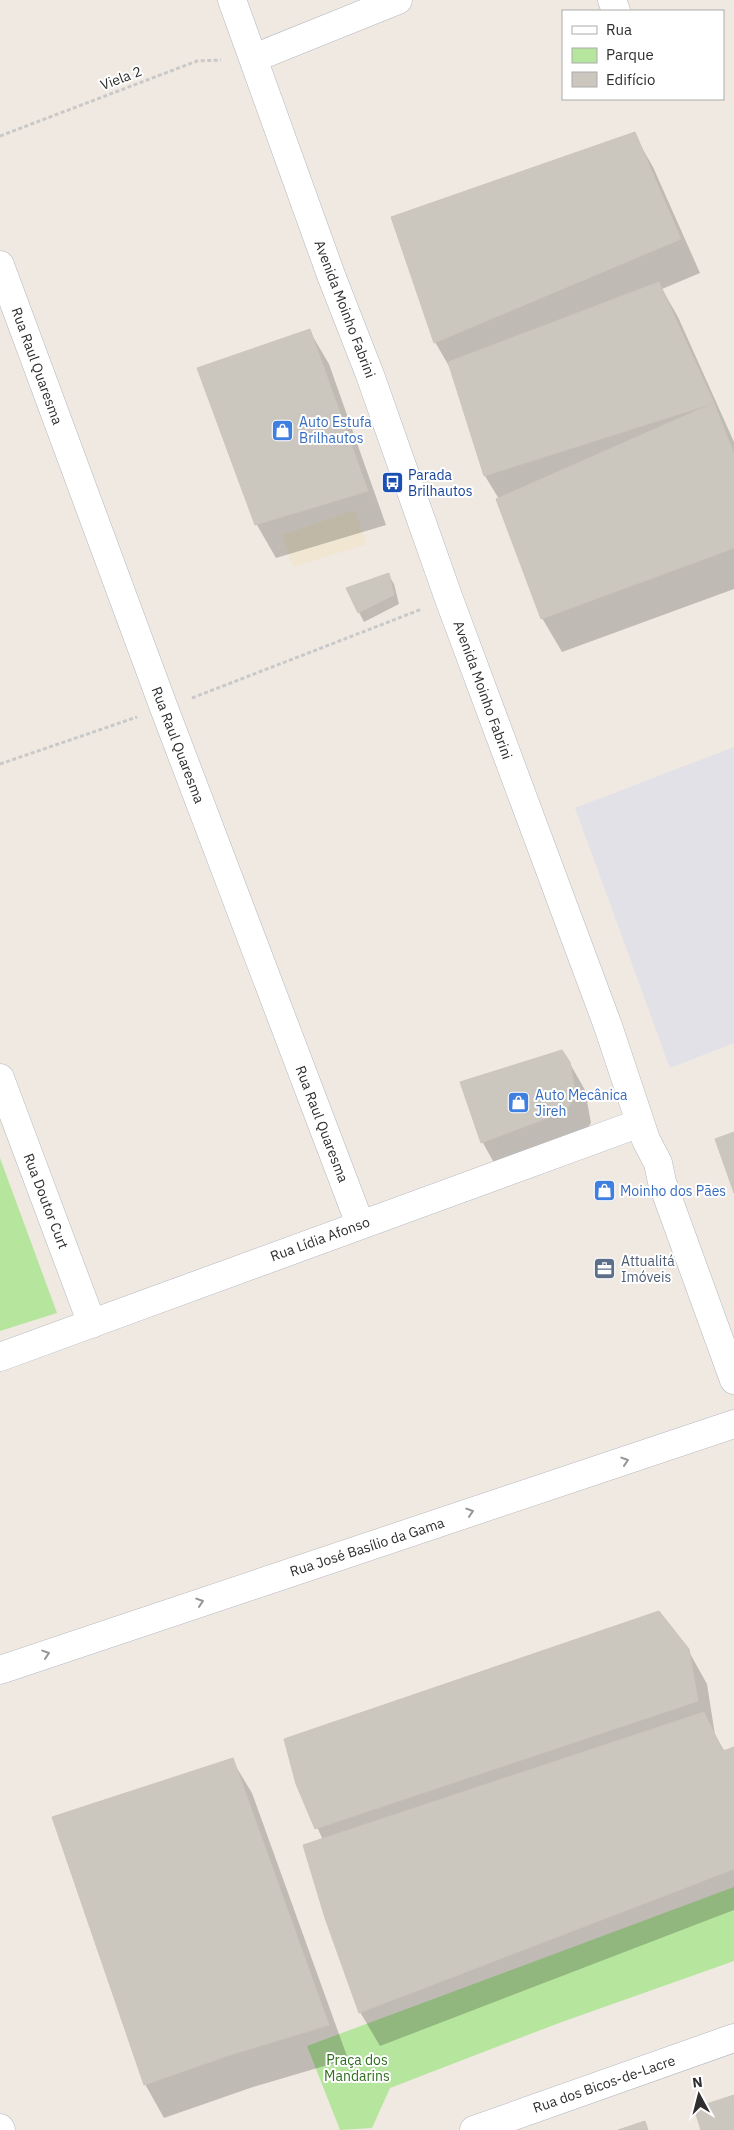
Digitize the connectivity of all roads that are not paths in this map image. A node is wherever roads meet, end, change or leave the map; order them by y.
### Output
1 (232, 0) edge
2 (398, 0) edge
3 (254, 58) junction
4 (0, 265) edge
5 (0, 1078) edge
6 (640, 1123) junction
7 (360, 1224) junction
8 (92, 1324) junction
9 (0, 1356) edge
10 (734, 1380) edge
11 (734, 1424) edge
12 (0, 1670) edge
13 (734, 2038) edge
14 (474, 2130) edge

1 - 3 street, Avenida Moinho Fabrini
2 - 3 street
3 - 6 street, Avenida Moinho Fabrini
4 - 7 street, Rua Raul Quaresma
5 - 8 street, Rua Doutor Curt
6 - 7 street, Rua Lídia Afonso
6 - 10 street, Avenida Moinho Fabrini
7 - 8 street, Rua Lídia Afonso
8 - 9 street, Rua Lídia Afonso
12 -> 11 street, Rua José Basílio da Gama
13 - 14 street, Rua dos Bicos-de-Lacre

